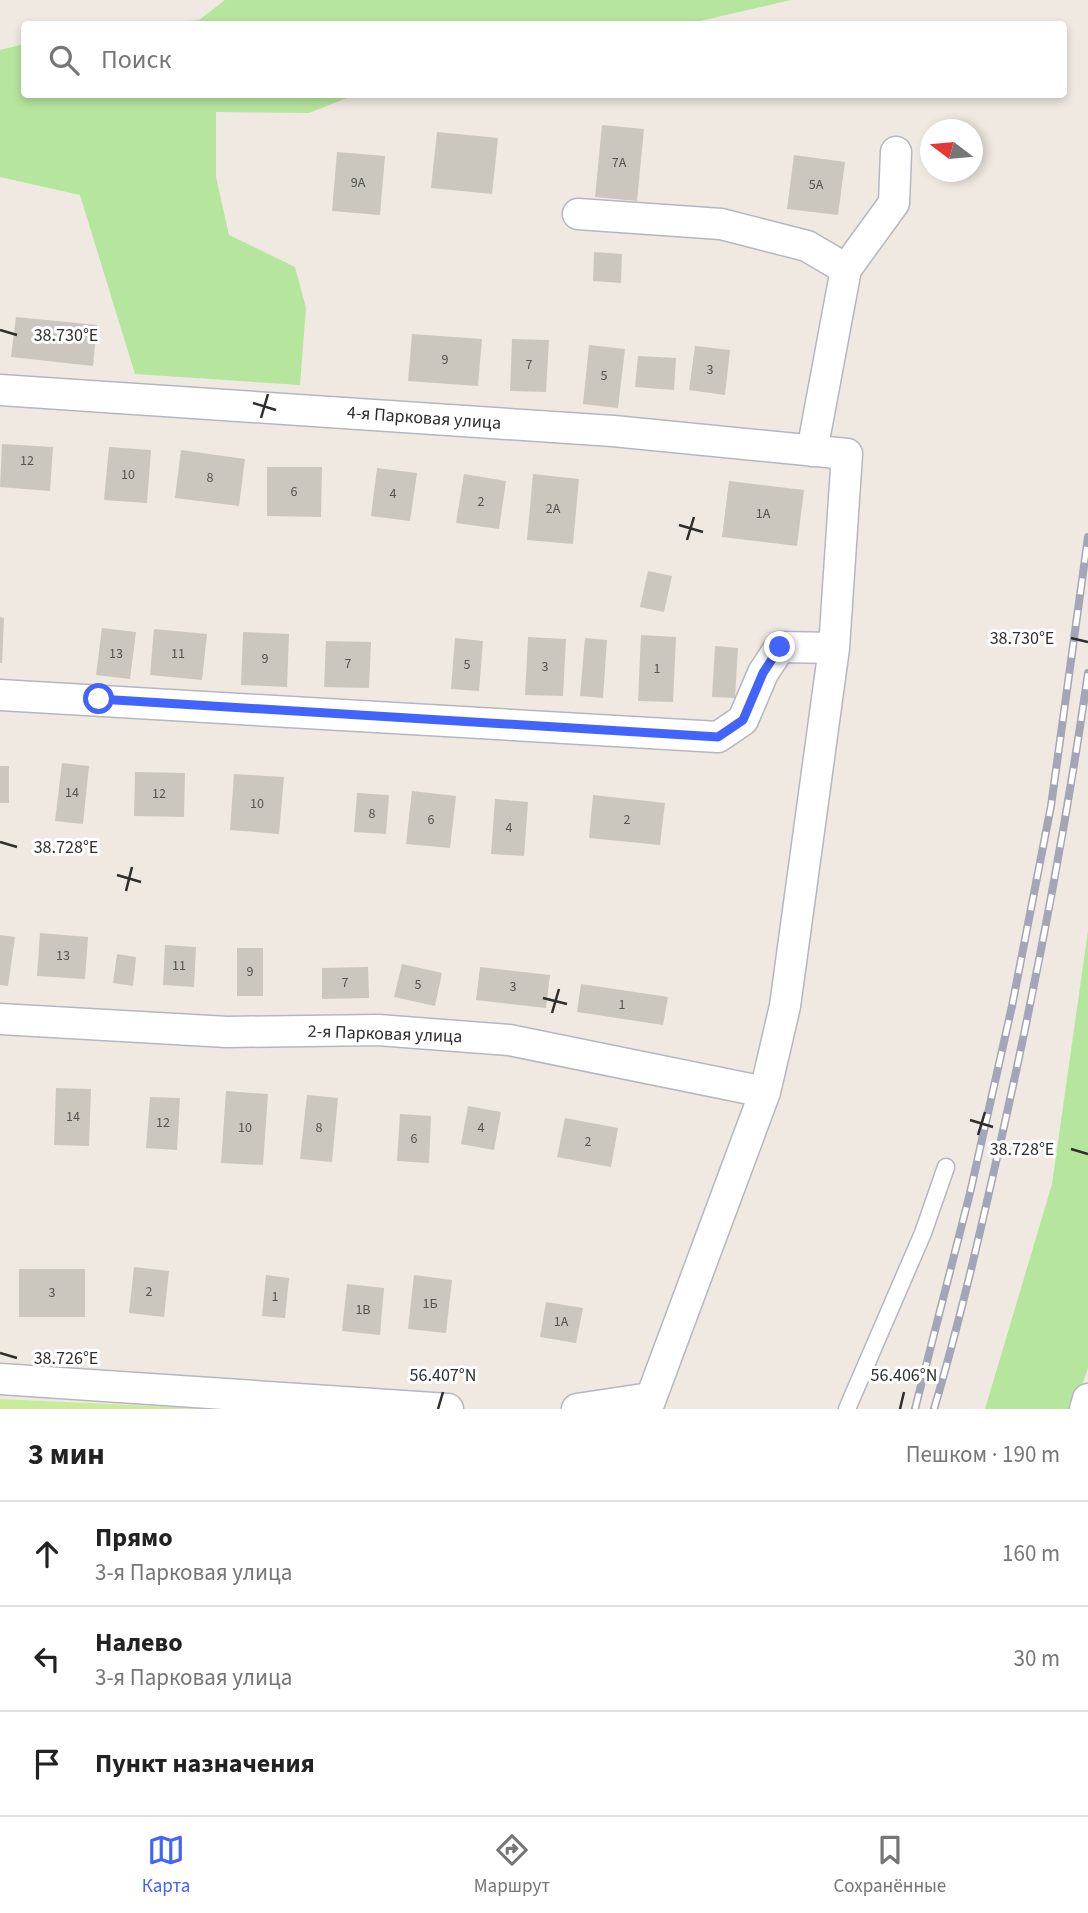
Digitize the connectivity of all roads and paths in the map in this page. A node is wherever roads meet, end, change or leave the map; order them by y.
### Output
1 (896, 152) dead end
2 (578, 214) dead end
3 (846, 269) junction
4 (0, 390) edge
5 (812, 451) junction
6 (835, 648) junction
7 (0, 695) edge
8 (0, 1019) edge
9 (765, 1091) junction
10 (946, 1167) dead end
11 (0, 1379) edge
12 (1088, 1399) edge
13 (649, 1403) edge
14 (448, 1409) edge
15 (577, 1409) edge
16 (847, 1409) edge
17 (1085, 1409) edge

1 - 3 street
2 - 3 street
3 - 5 street
4 - 5 street, 4-я Парковая улица
5 - 6 street, 4-я Парковая улица
6 - 7 street
6 - 9 street
8 - 9 street, 2-я Парковая улица
9 - 13 street
10 - 16 lane
11 - 14 street
12 - 17 street
13 - 15 street

